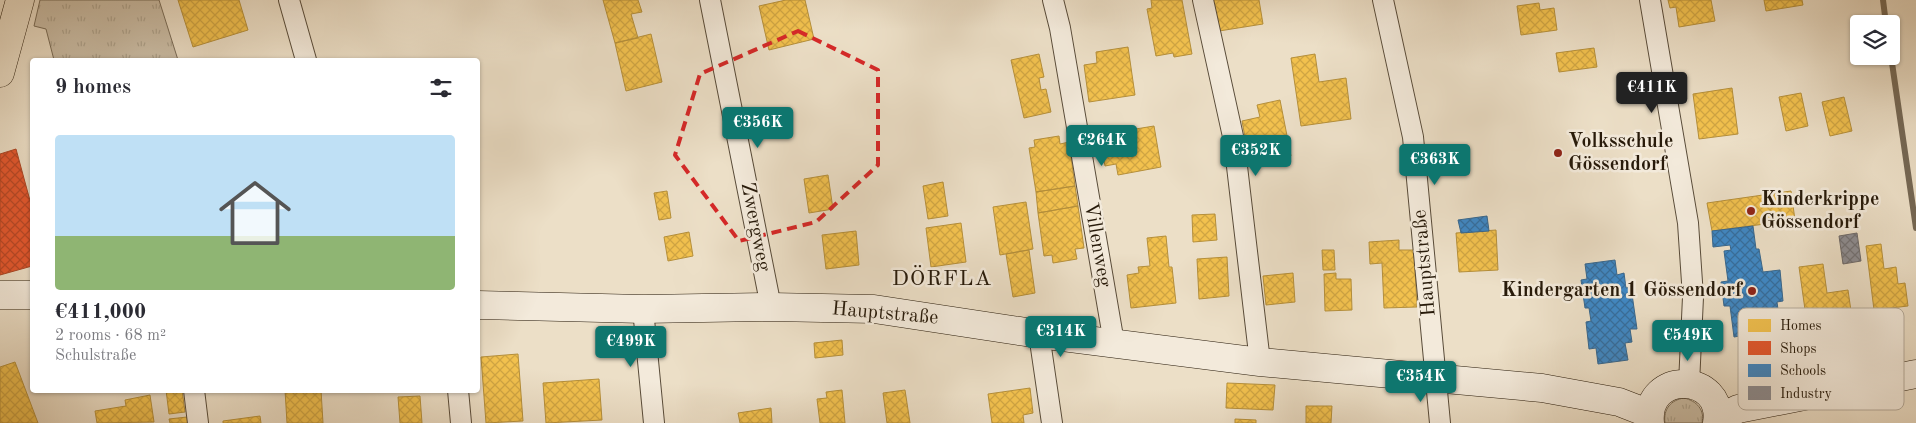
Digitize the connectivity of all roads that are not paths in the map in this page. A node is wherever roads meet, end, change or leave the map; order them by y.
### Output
1 (20, 0) edge
2 (290, 0) edge
3 (710, 0) edge
4 (1053, 0) edge
5 (1203, 0) edge
6 (1384, 0) edge
7 (1650, 0) edge
8 (305, 58) edge
9 (0, 73) edge
10 (0, 295) edge
11 (30, 295) edge
12 (480, 305) edge
13 (771, 307) junction
14 (643, 309) junction
15 (1039, 334) junction
16 (1114, 343) junction
17 (1260, 362) junction
18 (1436, 379) junction
19 (1689, 384) junction
20 (194, 393) edge
21 (458, 393) edge
22 (1738, 409) edge
23 (1650, 419) edge
24 (1718, 421) edge
25 (198, 423) edge
26 (461, 423) edge
27 (654, 423) edge
28 (1052, 423) edge
29 (1440, 423) edge

1 - 9 main road
2 - 8 street
3 - 13 street, Zwergweg
4 - 16 street, Villenweg
5 - 17 street
6 - 18 street, Hauptstraße
7 - 19 street
10 - 11 main road
12 - 14 main road, Hauptstraße
13 - 14 main road, Hauptstraße
13 - 15 main road, Hauptstraße
14 - 27 street
15 - 16 main road, Hauptstraße
15 - 28 street
16 - 17 main road, Hauptstraße
17 - 18 main road, Hauptstraße
18 - 23 main road, Hauptstraße
18 - 29 street, Hauptstraße
19 - 23 main road, Hauptstraße
19 - 24 main road
20 - 25 street
21 - 26 street
22 - 24 main road

